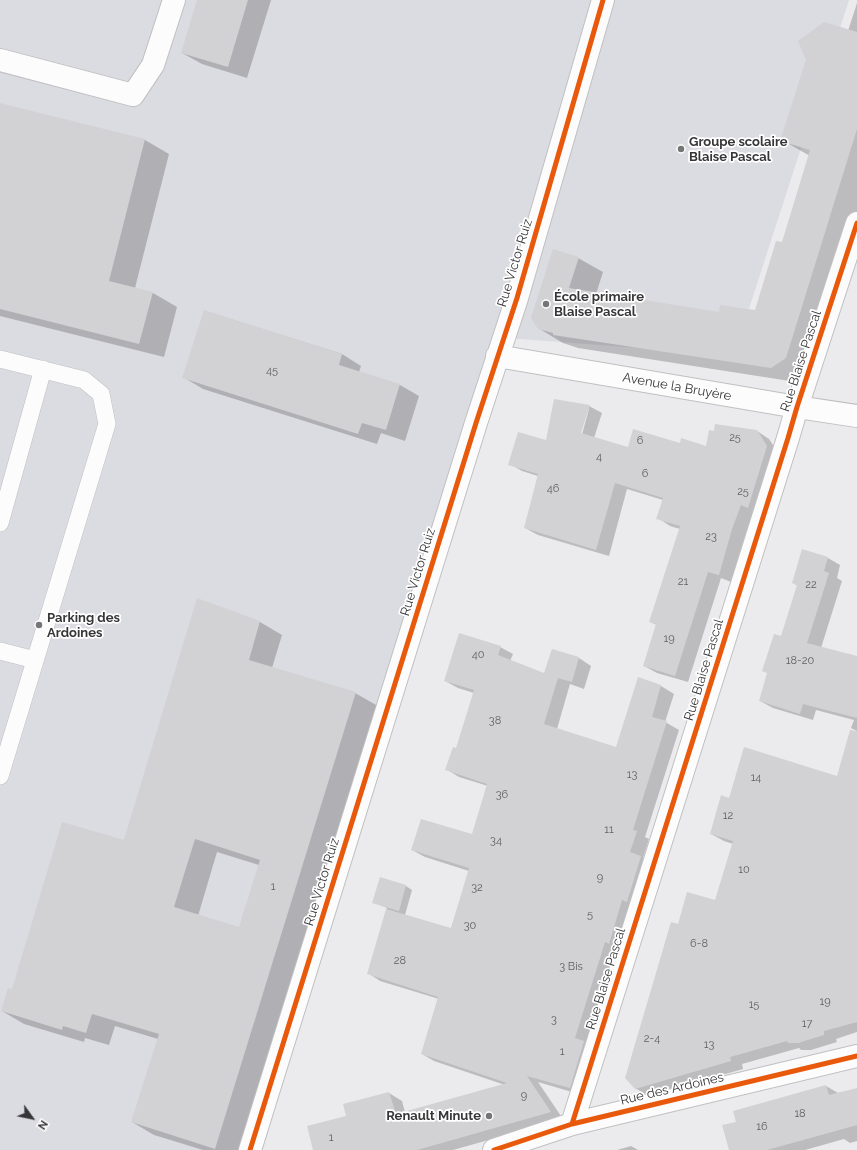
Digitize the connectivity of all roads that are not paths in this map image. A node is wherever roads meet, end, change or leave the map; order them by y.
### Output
1 (174, 0) edge
2 (603, 0) edge
3 (0, 60) edge
4 (857, 223) edge
5 (497, 356) junction
6 (0, 359) edge
7 (43, 369) junction
8 (797, 407) junction
9 (857, 416) edge
10 (0, 523) edge
11 (0, 651) edge
12 (35, 660) junction
13 (0, 776) edge
14 (857, 1056) edge
15 (572, 1124) junction
16 (250, 1150) edge
17 (494, 1150) edge

1 - 3 street
2 - 5 street, Rue Victor Ruiz
4 - 8 street, Rue Blaise Pascal
5 - 8 street, Avenue la Bruyère
5 - 16 street, Rue Victor Ruiz
6 - 7 lane
7 - 10 lane
7 - 12 lane
8 - 9 street, Avenue la Bruyère
8 - 15 street, Rue Blaise Pascal
11 - 12 lane
12 - 13 lane
14 - 15 street, Rue des Ardoines
15 - 17 street, Rue des Ardoines

